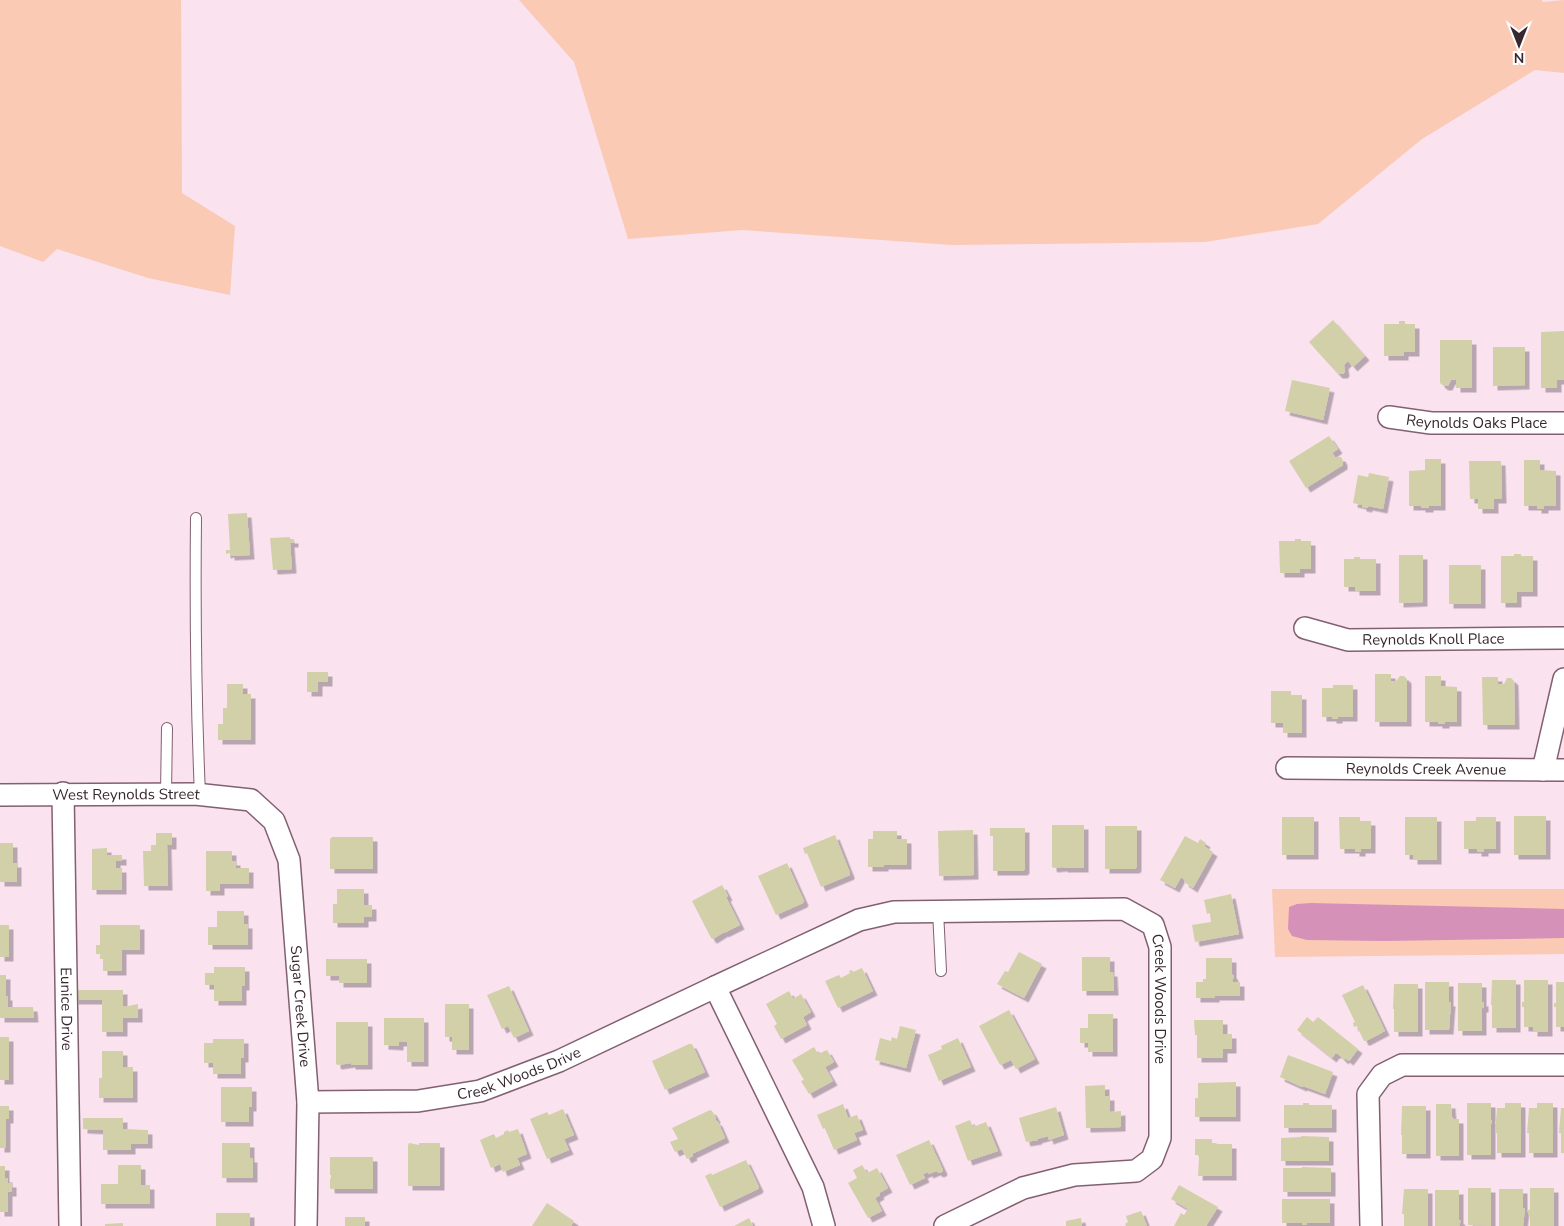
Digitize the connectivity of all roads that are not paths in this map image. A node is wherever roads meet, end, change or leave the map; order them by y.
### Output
1 (1388, 417) dead end
2 (1564, 423) edge
3 (196, 518) dead end
4 (1305, 628) dead end
5 (1564, 638) edge
6 (1564, 679) edge
7 (167, 728) dead end
8 (1286, 768) dead end
9 (1554, 770) edge
10 (63, 793) junction
11 (166, 794) junction
12 (200, 794) junction
13 (0, 795) edge
14 (251, 800) joint
15 (938, 911) junction
16 (941, 971) dead end
17 (715, 987) junction
18 (1564, 1065) edge
19 (308, 1102) junction
20 (70, 1226) edge
21 (306, 1226) edge
22 (824, 1226) edge
23 (945, 1226) edge
24 (1371, 1226) edge

1 - 2 street, Reynolds Oaks Place
3 - 12 lane
4 - 5 street, Reynolds Knoll Place
6 - 9 street
7 - 11 lane
8 - 9 street, Reynolds Creek Avenue
10 - 11 street, West Reynolds Street
10 - 13 street, West Reynolds Street
10 - 20 street, Eunice Drive
11 - 12 street, West Reynolds Street
12 - 14 street, West Reynolds Street
14 - 19 street, Sugar Creek Drive
15 - 16 lane
15 - 17 street, Creek Woods Drive
15 - 23 street, Creek Woods Drive
17 - 19 street, Creek Woods Drive
17 - 22 street
18 - 24 street
19 - 21 street, Sugar Creek Drive

